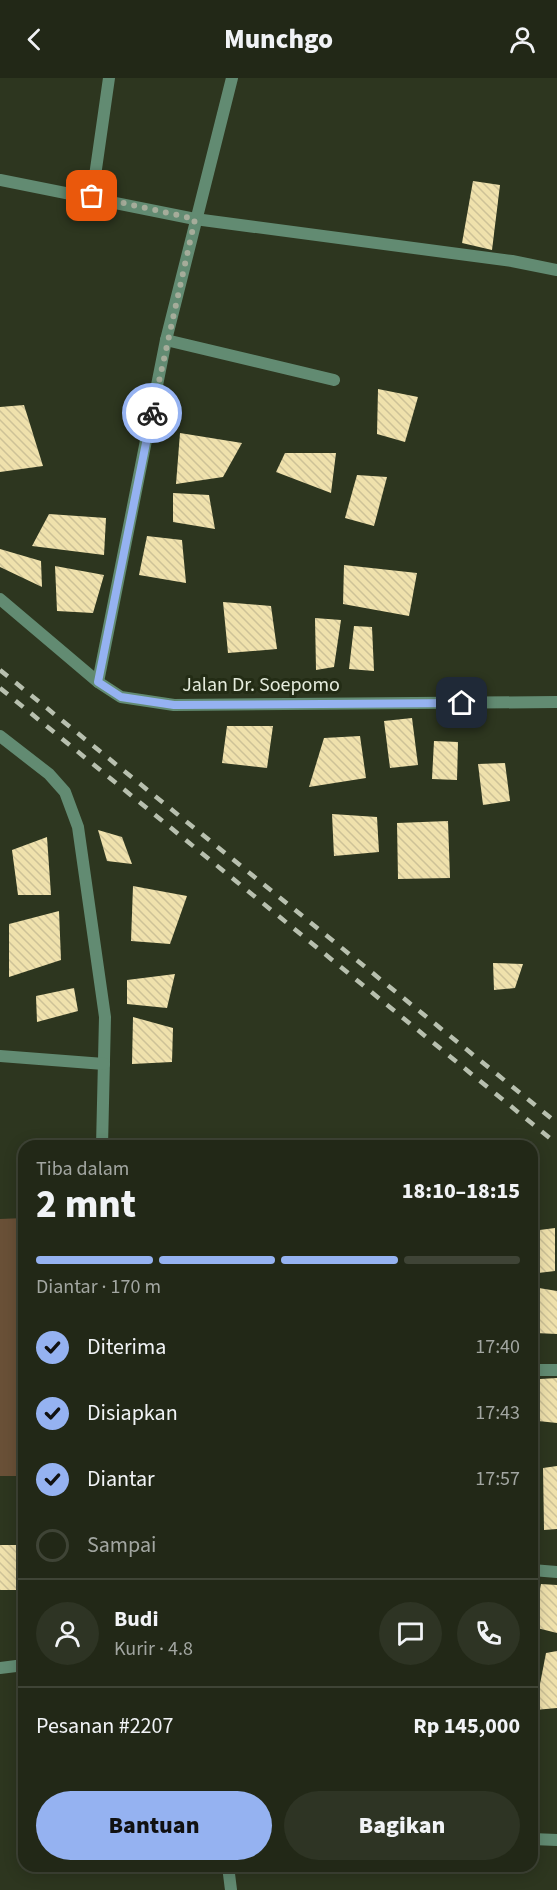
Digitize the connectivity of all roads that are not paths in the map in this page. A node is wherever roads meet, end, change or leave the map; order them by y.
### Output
1 (109, 78) edge
2 (232, 78) edge
3 (0, 180) edge
4 (92, 196) junction
5 (195, 219) junction
6 (557, 270) edge
7 (166, 340) junction
8 (334, 380) dead end
9 (0, 599) edge
10 (98, 682) junction
11 (557, 702) edge
12 (0, 736) edge
13 (0, 1056) edge
14 (104, 1064) junction
15 (102, 1140) edge
16 (538, 1370) edge
17 (557, 1370) edge
18 (538, 1570) edge
19 (557, 1572) edge
20 (18, 1666) edge
21 (0, 1668) edge
22 (538, 1839) edge
23 (557, 1840) edge
24 (229, 1872) edge
25 (231, 1890) edge

1 - 4 street
2 - 5 street
3 - 4 street
4 - 5 street
5 - 6 street
5 - 7 street
7 - 8 street
7 - 10 street
9 - 10 street, Jalan Dr. Soepomo
10 - 11 street, Jalan Dr. Soepomo
12 - 14 street
13 - 14 street
14 - 15 street
16 - 17 street
18 - 19 street
20 - 21 street
22 - 23 street
24 - 25 street

